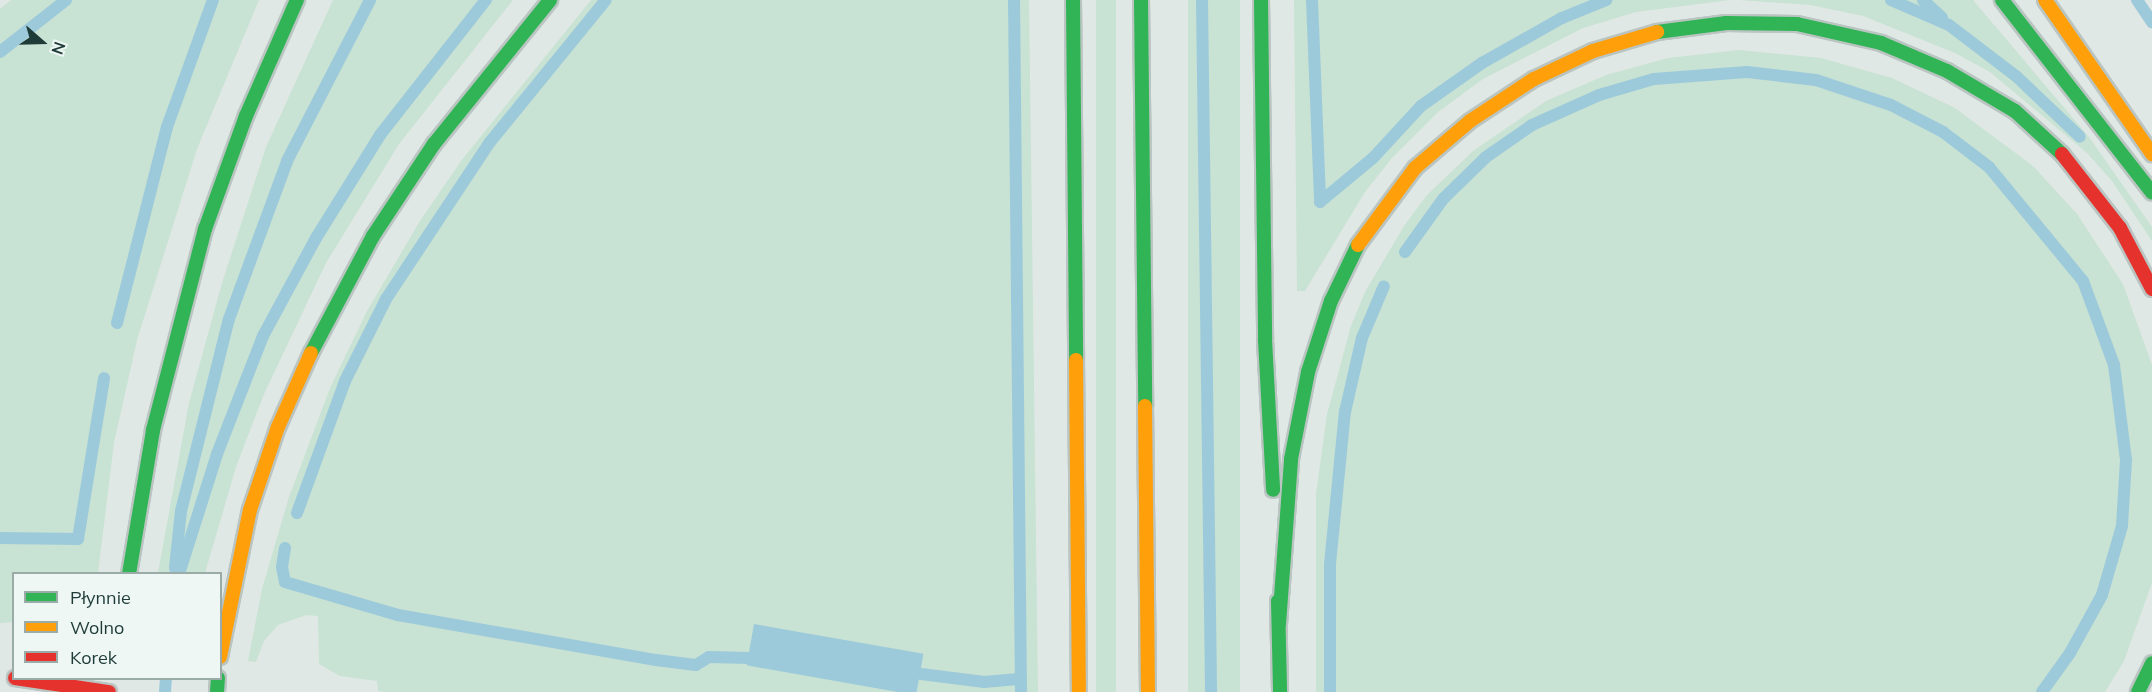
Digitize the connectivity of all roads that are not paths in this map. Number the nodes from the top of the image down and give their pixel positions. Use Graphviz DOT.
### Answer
graph roads {
  1 [pos="297,0"];
  2 [pos="550,0"];
  3 [pos="1073,0"];
  4 [pos="1141,0"];
  5 [pos="1262,0"];
  6 [pos="2002,0"];
  7 [pos="2045,0"];
  8 [pos="2152,154"];
  9 [pos="2152,193"];
  10 [pos="2152,289"];
  11 [pos="129,572"];
  12 [pos="1279,624"];
  13 [pos="222,647"];
  14 [pos="2152,663"];
  15 [pos="24,680"];
  16 [pos="109,692"];
  17 [pos="1079,692"];
  18 [pos="1148,692"];
  19 [pos="1280,692"];
  20 [pos="2138,692"];
  1 -- 11 [label="highway"];
  2 -- 13 [label="highway"];
  3 -- 17 [label="highway"];
  4 -- 18 [label="highway"];
  5 -- 12 [label="highway"];
  6 -- 9 [label="highway"];
  7 -- 8 [label="highway"];
  10 -- 12 [label="highway"];
  12 -- 19 [label="highway"];
  14 -- 20 [label="highway"];
  15 -- 16 [label="highway"];
}
